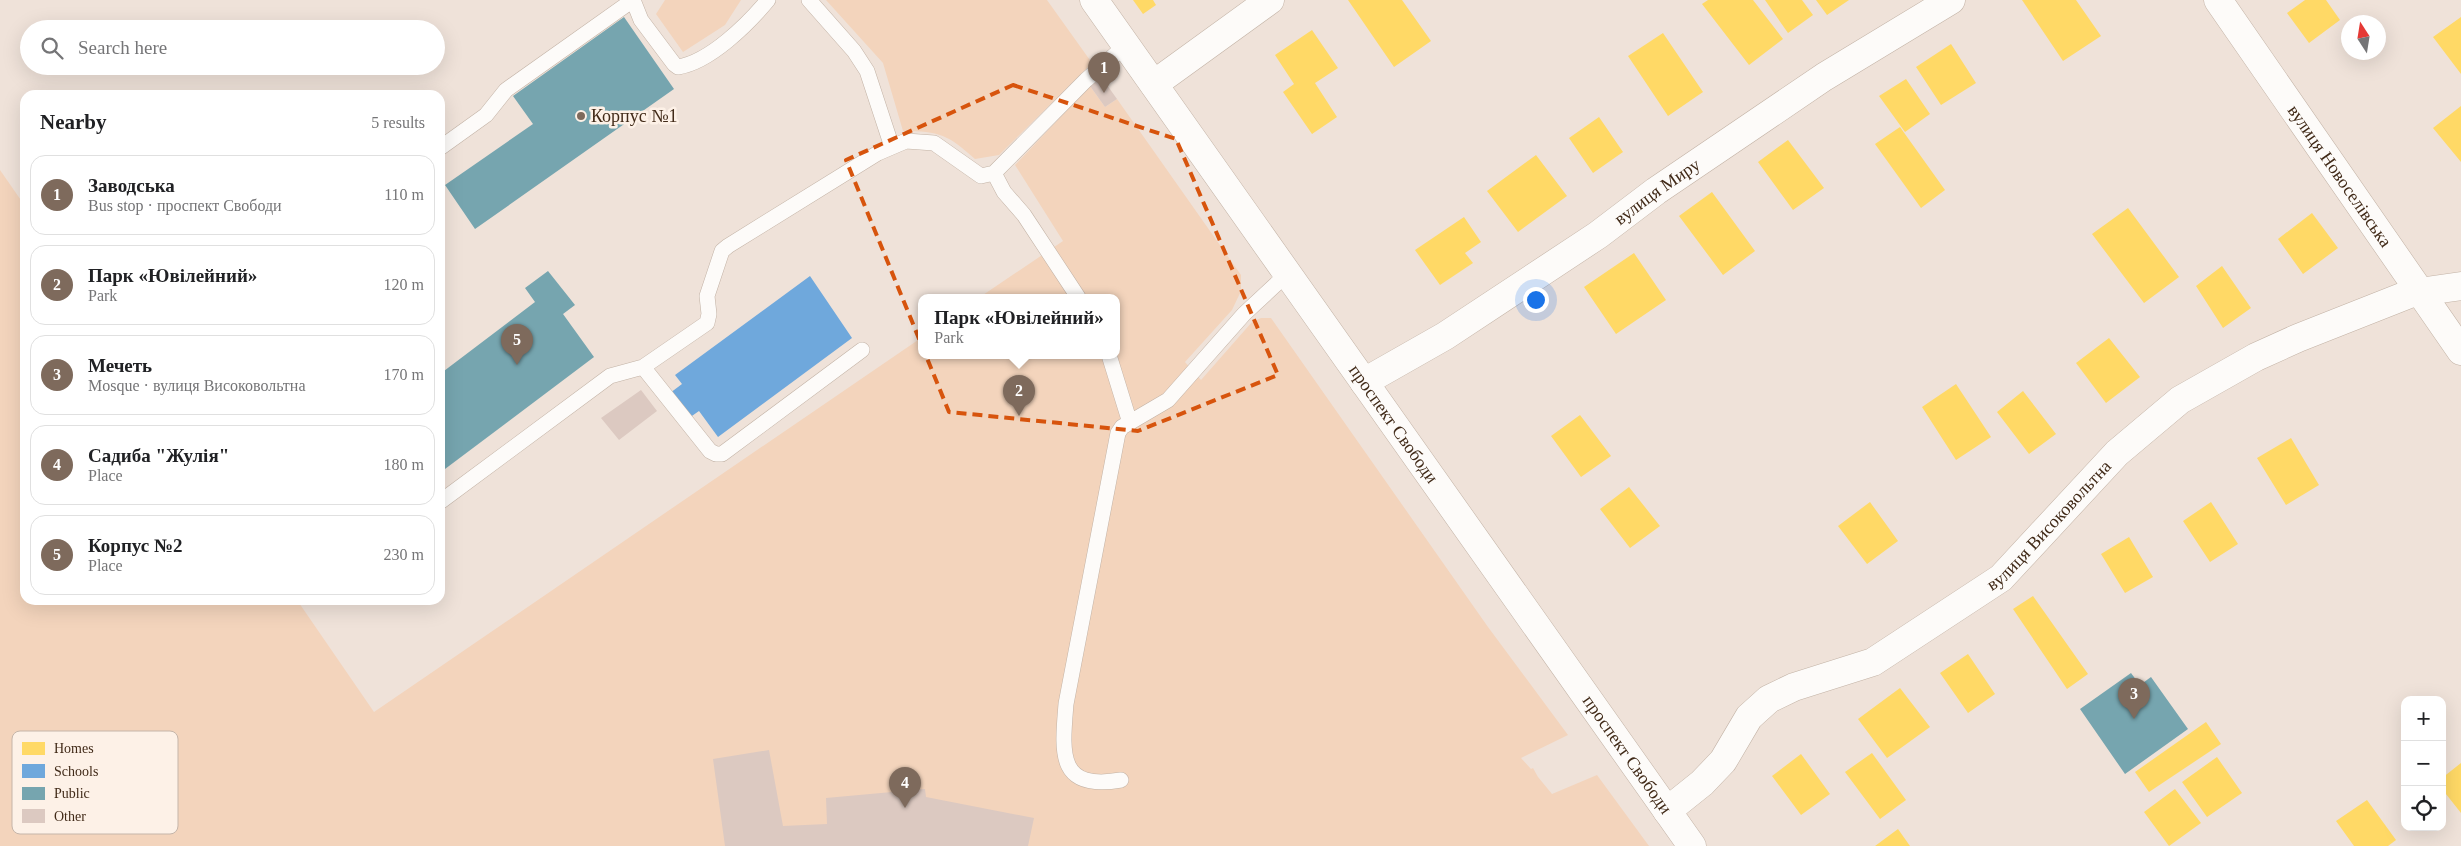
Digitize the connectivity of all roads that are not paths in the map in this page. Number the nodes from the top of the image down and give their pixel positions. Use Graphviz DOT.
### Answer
graph roads {
  1 [pos="633,0"];
  2 [pos="768,0"];
  3 [pos="809,0"];
  4 [pos="1094,0"];
  5 [pos="1270,0"];
  6 [pos="1951,0"];
  7 [pos="2218,0"];
  8 [pos="1126,45"];
  9 [pos="1154,84"];
  10 [pos="445,144"];
  11 [pos="892,147"];
  12 [pos="994,173"];
  13 [pos="1287,274"];
  14 [pos="2461,286"];
  15 [pos="2419,292"];
  16 [pos="1076,294"];
  17 [pos="862,350"];
  18 [pos="2461,351"];
  19 [pos="1110,359"];
  20 [pos="642,367"];
  21 [pos="1364,382"];
  22 [pos="1130,423"];
  23 [pos="445,498"];
  24 [pos="1121,780"];
  25 [pos="1667,811"];
  26 [pos="1692,846"];
  1 -- 2 [label="lane"];
  1 -- 10 [label="lane"];
  3 -- 11 [label="lane"];
  4 -- 8 [label="street, проспект Свободи"];
  5 -- 9 [label="street"];
  6 -- 21 [label="street, вулиця Миру"];
  7 -- 15 [label="street, вулиця Новоселівська"];
  8 -- 9 [label="street, проспект Свободи"];
  8 -- 12 [label="lane"];
  9 -- 13 [label="street, проспект Свободи"];
  11 -- 12 [label="lane"];
  11 -- 20 [label="lane"];
  12 -- 16 [label="lane"];
  13 -- 21 [label="street, проспект Свободи"];
  13 -- 22 [label="lane"];
  14 -- 15 [label="street, вулиця Високовольтна"];
  15 -- 18 [label="street, вулиця Новоселівська"];
  15 -- 25 [label="street, вулиця Високовольтна"];
  17 -- 20 [label="lane"];
  19 -- 22 [label="lane"];
  20 -- 23 [label="lane"];
  21 -- 25 [label="street, проспект Свободи"];
  22 -- 24 [label="lane"];
  25 -- 26 [label="street, проспект Свободи"];
}
